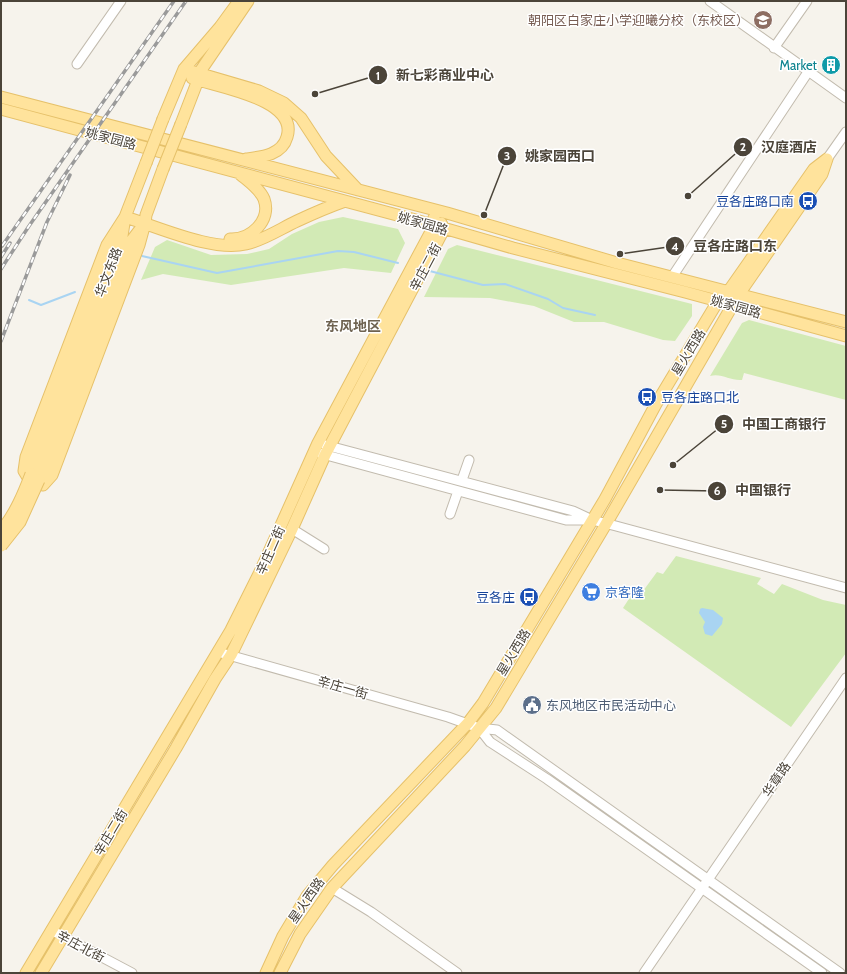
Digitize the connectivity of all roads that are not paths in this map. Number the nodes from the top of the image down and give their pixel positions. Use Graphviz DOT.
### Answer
graph roads {
  1 [pos="121,1"];
  2 [pos="239,1"];
  3 [pos="248,1"];
  4 [pos="710,1"];
  5 [pos="807,1"];
  6 [pos="774,48"];
  7 [pos="77,64"];
  8 [pos="183,72"];
  9 [pos="808,72"];
  10 [pos="198,76"];
  11 [pos="1,97"];
  12 [pos="846,98"];
  13 [pos="1,109"];
  14 [pos="846,132"];
  15 [pos="827,159"];
  16 [pos="242,160"];
  17 [pos="240,174"];
  18 [pos="359,190"];
  19 [pos="345,201"];
  20 [pos="434,210"];
  21 [pos="126,213"];
  22 [pos="146,219"];
  23 [pos="439,227"];
  24 [pos="672,277"];
  25 [pos="734,293"];
  26 [pos="718,301"];
  27 [pos="734,306"];
  28 [pos="846,322"];
  29 [pos="846,336"];
  30 [pos="316,447"];
  31 [pos="328,451"];
  32 [pos="469,460"];
  33 [pos="35,477"];
  34 [pos="462,480"];
  35 [pos="458,491"];
  36 [pos="450,514"];
  37 [pos="592,520"];
  38 [pos="606,524"];
  39 [pos="292,529"];
  40 [pos="1,531"];
  41 [pos="1,546"];
  42 [pos="324,549"];
  43 [pos="846,588"];
  44 [pos="218,652"];
  45 [pos="231,655"];
  46 [pos="846,678"];
  47 [pos="468,723"];
  48 [pos="479,728"];
  49 [pos="704,884"];
  50 [pos="332,888"];
  51 [pos="51,930"];
  52 [pos="63,937"];
  53 [pos="26,973"];
  54 [pos="41,973"];
  55 [pos="132,973"];
  56 [pos="266,973"];
  57 [pos="280,973"];
  58 [pos="457,973"];
  59 [pos="644,973"];
  60 [pos="822,973"];
  61 [pos="840,973"];
  1 -- 7 [label="street"];
  2 -- 8 [label="main road, 华文东路"];
  3 -- 10 [label="main road, 华文东路"];
  4 -- 6 [label="street"];
  5 -- 6 [label="street"];
  6 -- 9 [label="street"];
  8 -- 10 [label="main road"];
  8 -- 21 [label="main road, 华文东路, bridge"];
  9 -- 12 [label="street"];
  9 -- 24 [label="street"];
  10 -- 16 [label="main road"];
  10 -- 18 [label="main road"];
  10 -- 22 [label="main road, 华文东路, bridge"];
  11 -- 16 [label="main road, 姚家园路"];
  13 -- 17 [label="main road, 姚家园路"];
  14 -- 15 [label="street"];
  15 -- 25 [label="main road"];
  16 -- 18 [label="main road, 姚家园路"];
  17 -- 19 [label="main road, 姚家园路"];
  17 -- 22 [label="main road"];
  18 -- 20 [label="main road, 姚家园路"];
  19 -- 22 [label="main road"];
  19 -- 23 [label="main road, 姚家园路"];
  20 -- 23 [label="main road, 辛庄二街"];
  20 -- 24 [label="main road, 姚家园路"];
  21 -- 22 [label="main road"];
  21 -- 22 [label="main road"];
  21 -- 33 [label="main road, 华文东路"];
  22 -- 33 [label="main road, 华文东路"];
  23 -- 26 [label="main road, 姚家园路"];
  23 -- 30 [label="main road, 辛庄二街"];
  23 -- 31 [label="main road, 辛庄二街"];
  24 -- 25 [label="main road, 姚家园路"];
  25 -- 26 [label="main road, 星火西路"];
  25 -- 27 [label="main road, 星火西路"];
  25 -- 28 [label="main road, 姚家园路"];
  26 -- 27 [label="main road, 姚家园路"];
  26 -- 37 [label="main road, 星火西路"];
  27 -- 29 [label="main road, 姚家园路"];
  27 -- 38 [label="main road, 星火西路"];
  30 -- 31 [label="street"];
  30 -- 44 [label="main road, 辛庄二街"];
  31 -- 34 [label="street"];
  31 -- 35 [label="street"];
  31 -- 39 [label="main road, 辛庄二街"];
  32 -- 34 [label="street"];
  33 -- 40 [label="main road, bridge"];
  33 -- 41 [label="main road, bridge"];
  34 -- 37 [label="street"];
  35 -- 36 [label="street"];
  35 -- 37 [label="street"];
  37 -- 38 [label="street"];
  37 -- 47 [label="main road, 星火西路"];
  38 -- 43 [label="street"];
  38 -- 48 [label="main road, 星火西路"];
  39 -- 42 [label="street"];
  39 -- 45 [label="main road, 辛庄二街"];
  44 -- 45 [label="street, 辛庄一街"];
  44 -- 51 [label="main road, 辛庄二街"];
  45 -- 47 [label="street, 辛庄一街"];
  45 -- 52 [label="main road, 辛庄二街"];
  46 -- 49 [label="street, 华章路"];
  47 -- 48 [label="street, 辛庄一街"];
  47 -- 56 [label="main road, 星火西路"];
  48 -- 49 [label="street"];
  48 -- 49 [label="street"];
  48 -- 50 [label="main road, 星火西路"];
  49 -- 59 [label="street, 华章路"];
  49 -- 60 [label="street"];
  49 -- 61 [label="street"];
  50 -- 57 [label="main road, 星火西路"];
  50 -- 58 [label="street"];
  51 -- 52 [label="street, 辛庄北街"];
  51 -- 53 [label="main road, 辛庄二街"];
  52 -- 54 [label="main road, 辛庄二街"];
  52 -- 55 [label="street, 辛庄北街"];
}
